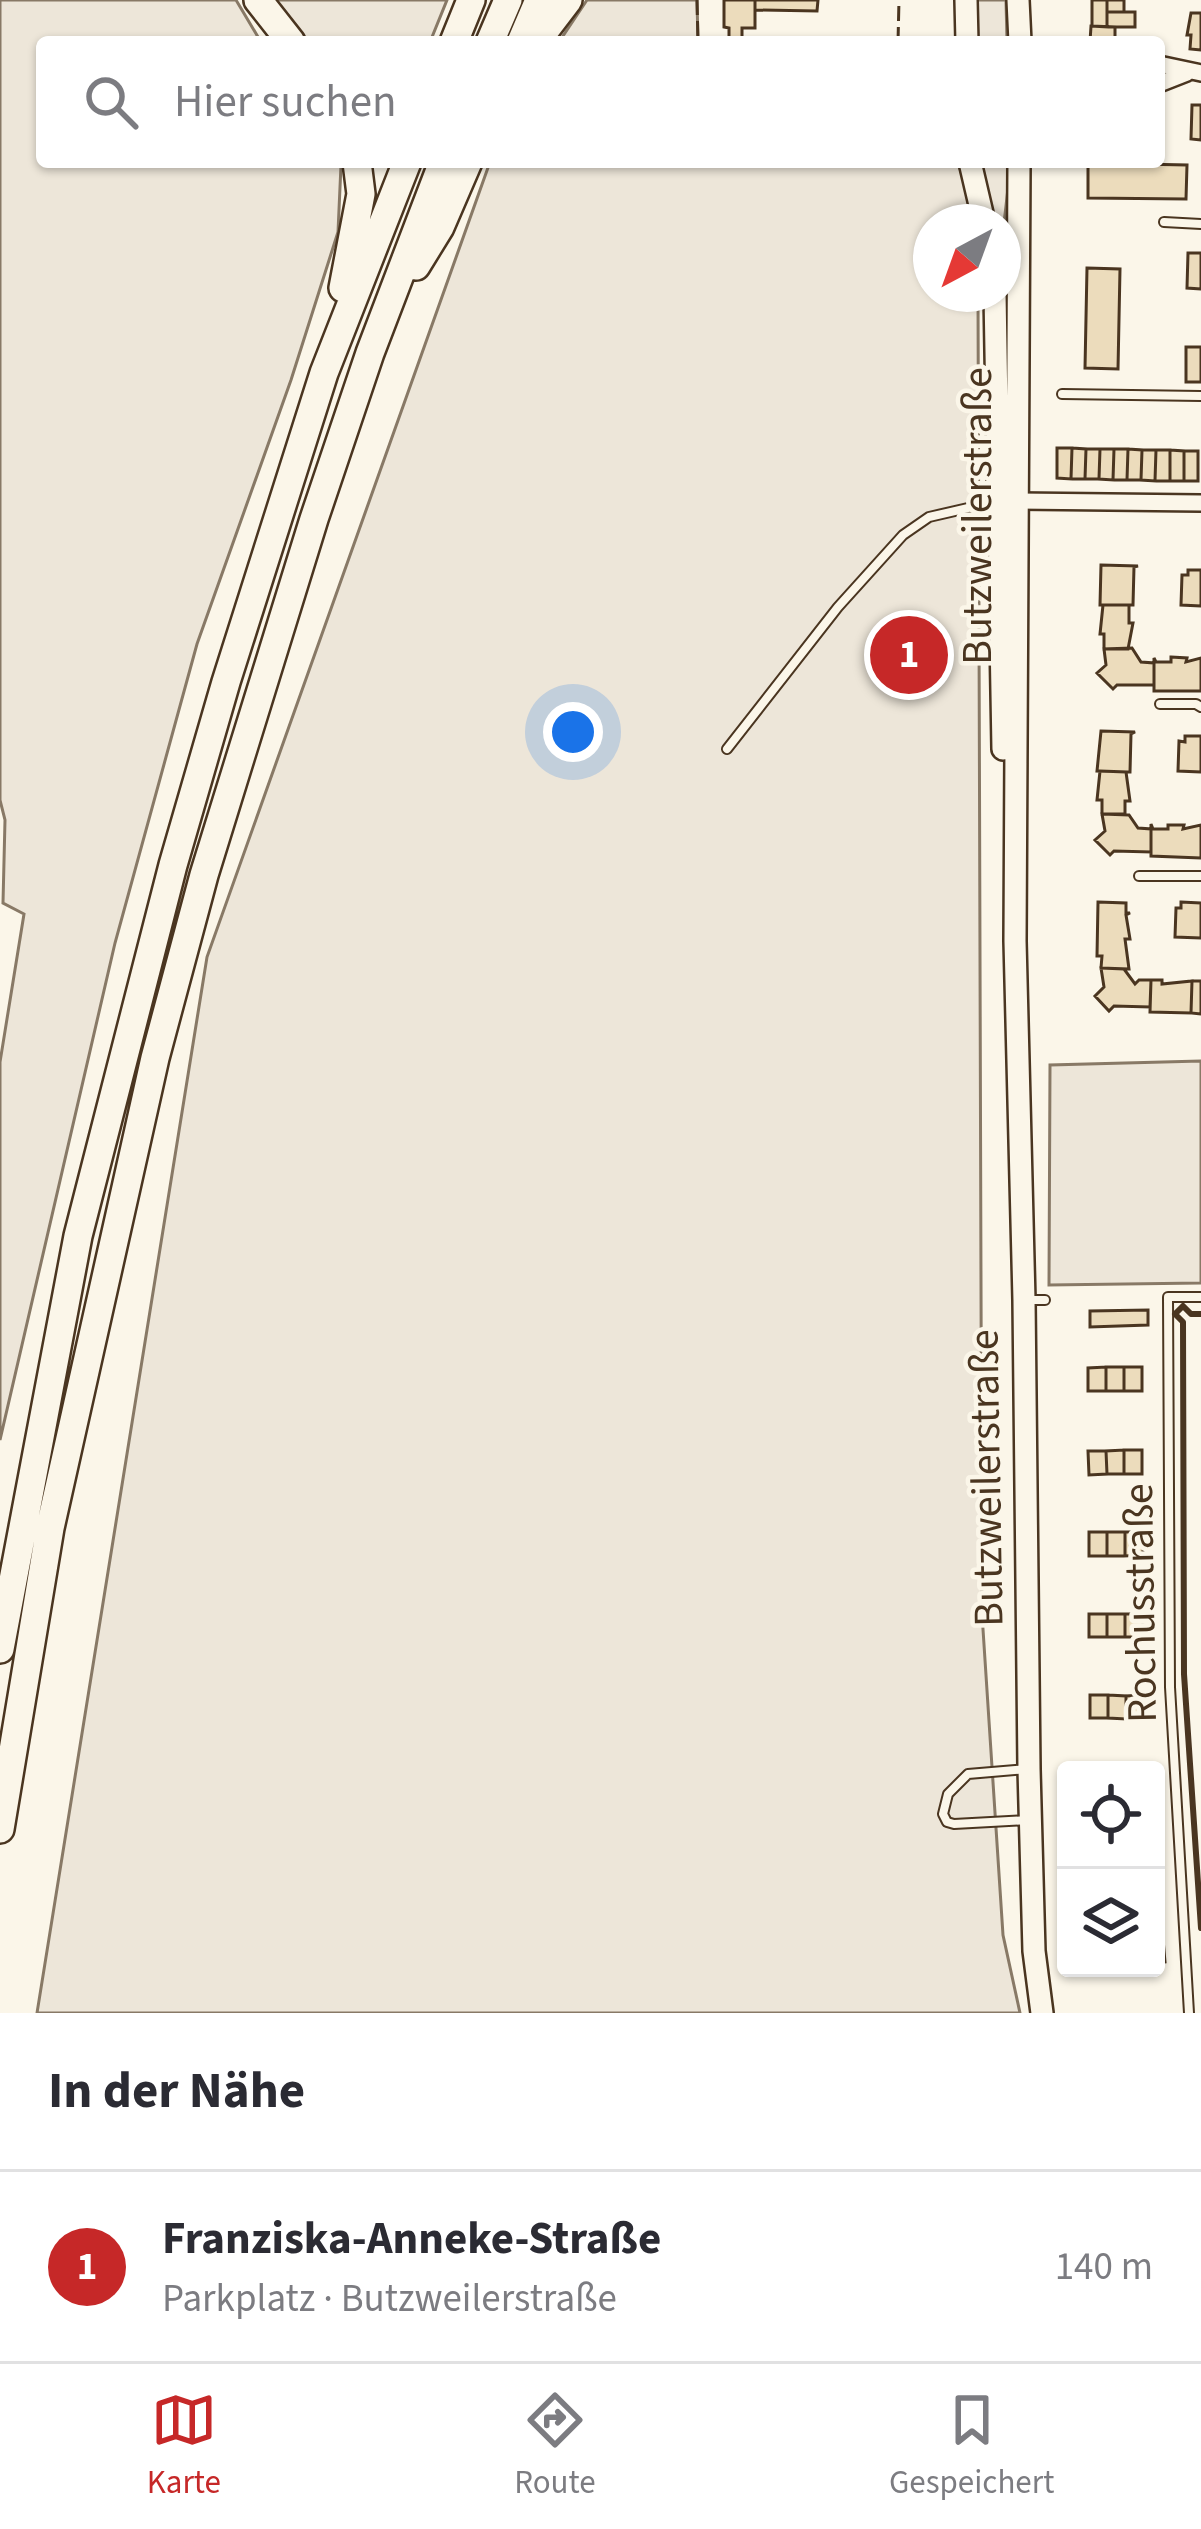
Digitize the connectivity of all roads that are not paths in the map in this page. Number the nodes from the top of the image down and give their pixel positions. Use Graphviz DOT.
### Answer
graph roads {
  1 [pos="258,0"];
  2 [pos="471,0"];
  3 [pos="508,0"];
  4 [pos="539,0"];
  5 [pos="568,0"];
  6 [pos="966,0"];
  7 [pos="1018,0"];
  8 [pos="285,36"];
  9 [pos="456,36"];
  10 [pos="493,36"];
  11 [pos="524,36"];
  12 [pos="541,36"];
  13 [pos="967,36"];
  14 [pos="1020,36"];
  15 [pos="1194,73"];
  16 [pos="1165,82"];
  17 [pos="359,168"];
  18 [pos="404,168"];
  19 [pos="441,168"];
  20 [pos="465,168"];
  21 [pos="971,168"];
  22 [pos="1019,168"];
  23 [pos="980,204"];
  24 [pos="1164,223"];
  25 [pos="1201,224"];
  26 [pos="393,292"];
  27 [pos="996,312"];
  28 [pos="324,373"];
  29 [pos="1062,394"];
  30 [pos="1201,396"];
  31 [pos="1008,501"];
  32 [pos="1201,503"];
  33 [pos="1160,704"];
  34 [pos="1201,707"];
  35 [pos="727,748"];
  36 [pos="1139,876"];
  37 [pos="1201,876"];
  38 [pos="1201,1297"];
  39 [pos="0,1649"];
  40 [pos="1029,1769"];
  41 [pos="1030,1820"];
  42 [pos="0,1829"];
  43 [pos="1042,2013"];
  44 [pos="1189,2013"];
  1 -- 8 [label="highway"];
  2 -- 9 [label="highway"];
  3 -- 10 [label="highway"];
  4 -- 11 [label="highway"];
  5 -- 12 [label="highway"];
  6 -- 13 [label="main road"];
  7 -- 14 [label="main road"];
  15 -- 16 [label="street"];
  17 -- 28 [label="highway"];
  18 -- 28 [label="highway"];
  19 -- 26 [label="highway"];
  20 -- 26 [label="highway"];
  21 -- 23 [label="main road"];
  22 -- 31 [label="main road, Butzweilerstraße"];
  24 -- 25 [label="lane"];
  26 -- 42 [label="highway"];
  27 -- 31 [label="main road, Butzweilerstraße"];
  28 -- 39 [label="highway"];
  29 -- 30 [label="lane"];
  31 -- 32 [label="street"];
  31 -- 35 [label="lane"];
  31 -- 40 [label="main road, Butzweilerstraße"];
  33 -- 34 [label="lane"];
  36 -- 37 [label="lane"];
  38 -- 44 [label="lane, Rochusstraße"];
  40 -- 41 [label="main road, Butzweilerstraße"];
  40 -- 41 [label="lane"];
  41 -- 43 [label="main road, Butzweilerstraße"];
}
